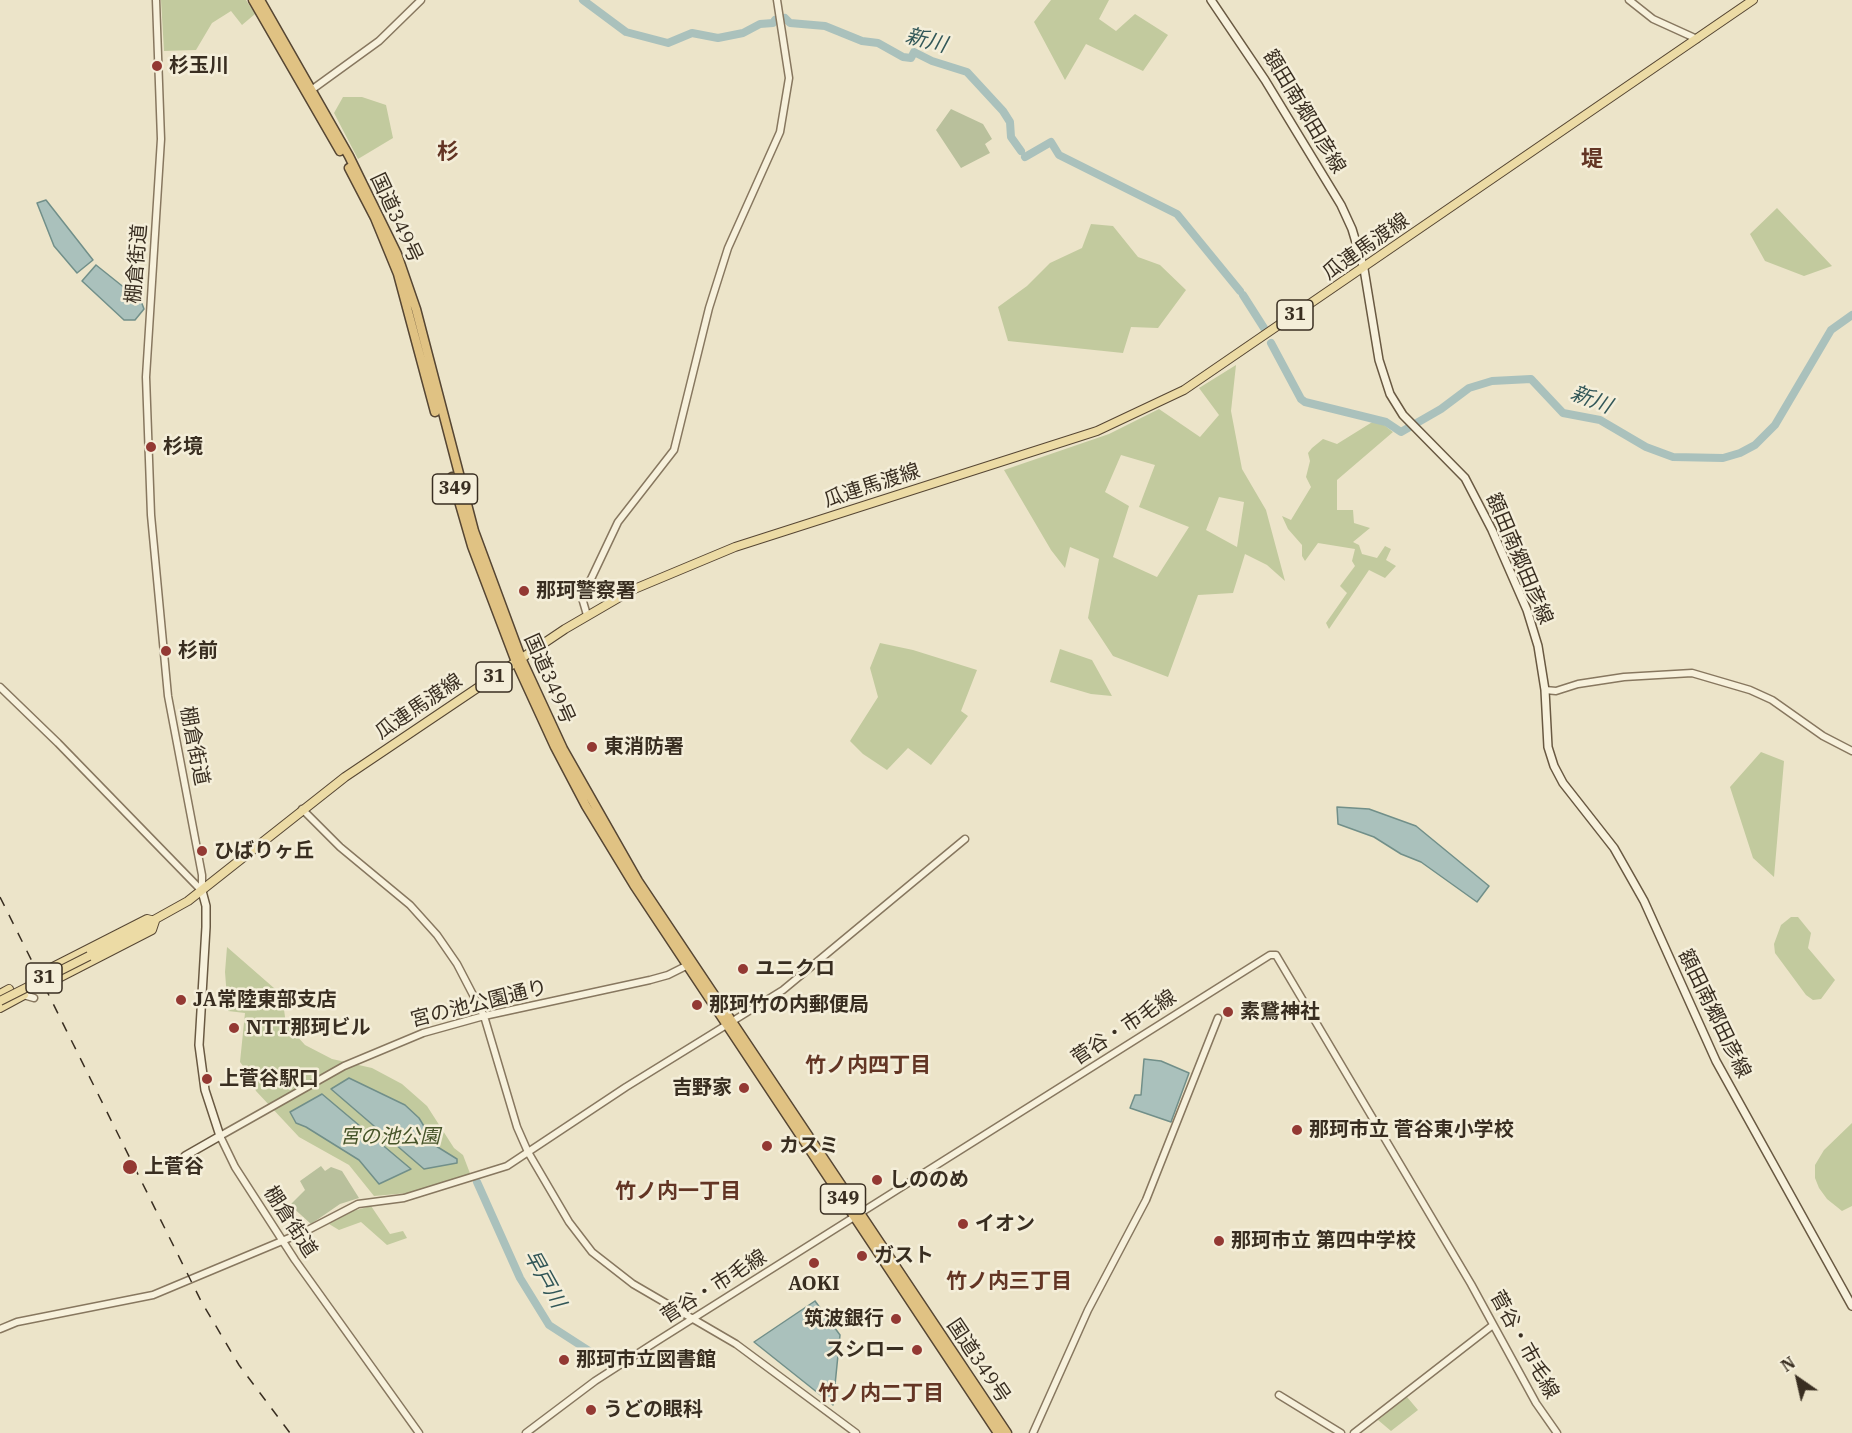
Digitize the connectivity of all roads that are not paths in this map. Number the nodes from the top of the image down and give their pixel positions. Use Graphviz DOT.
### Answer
graph roads {
  1 [pos="156,0"];
  2 [pos="253,0"];
  3 [pos="260,0"];
  4 [pos="421,0"];
  5 [pos="777,0"];
  6 [pos="1211,0"];
  7 [pos="1629,0"];
  8 [pos="1754,0"];
  9 [pos="1697,39"];
  10 [pos="309,91"];
  11 [pos="1364,269"];
  12 [pos="587,615"];
  13 [pos="518,660"];
  14 [pos="0,687"];
  15 [pos="1545,690"];
  16 [pos="1852,751"];
  17 [pos="302,809"];
  18 [pos="965,840"];
  19 [pos="202,891"];
  20 [pos="155,921"];
  21 [pos="690,964"];
  22 [pos="43,972"];
  23 [pos="49,983"];
  24 [pos="0,985"];
  25 [pos="9,989"];
  26 [pos="0,994"];
  27 [pos="24,995"];
  28 [pos="34,999"];
  29 [pos="0,1001"];
  30 [pos="0,1008"];
  31 [pos="484,1016"];
  32 [pos="1218,1018"];
  33 [pos="730,1025"];
  34 [pos="220,1136"];
  35 [pos="528,1152"];
  36 [pos="185,1156"];
  37 [pos="858,1215"];
  38 [pos="282,1240"];
  39 [pos="1852,1306"];
  40 [pos="693,1320"];
  41 [pos="1493,1325"];
  42 [pos="0,1329"];
  43 [pos="1279,1395"];
  44 [pos="419,1433"];
  45 [pos="526,1433"];
  46 [pos="856,1433"];
  47 [pos="998,1433"];
  48 [pos="1007,1433"];
  49 [pos="1033,1433"];
  50 [pos="1341,1433"];
  51 [pos="1354,1433"];
  52 [pos="1557,1433"];
  1 -- 19 [label="street, 棚倉街道"];
  2 -- 10 [label="highway, 国道349号 / 349"];
  3 -- 10 [label="highway, 国道349号 / 349"];
  4 -- 10 [label="street"];
  5 -- 12 [label="street"];
  6 -- 11 [label="main road, 額田南郷田彦線"];
  7 -- 9 [label="street"];
  8 -- 9 [label="main road, 瓜連馬渡線 / 31"];
  9 -- 11 [label="main road, 瓜連馬渡線 / 31"];
  10 -- 13 [label="highway, 国道349号 / 349"];
  11 -- 12 [label="main road, 瓜連馬渡線 / 31"];
  11 -- 15 [label="main road, 額田南郷田彦線"];
  12 -- 13 [label="main road, 瓜連馬渡線 / 31"];
  13 -- 17 [label="main road, 瓜連馬渡線 / 31"];
  13 -- 21 [label="highway, 国道349号 / 349"];
  14 -- 19 [label="street"];
  15 -- 16 [label="street"];
  15 -- 39 [label="main road, 額田南郷田彦線"];
  17 -- 19 [label="main road, 瓜連馬渡線 / 31"];
  17 -- 31 [label="street"];
  18 -- 33 [label="street"];
  19 -- 20 [label="main road, 瓜連馬渡線 / 31"];
  19 -- 34 [label="main road, 棚倉街道"];
  20 -- 22 [label="main road"];
  20 -- 23 [label="main road"];
  20 -- 29 [label="main road, 瓜連馬渡線 / 31, bridge"];
  21 -- 31 [label="street, 宮の池公園通り"];
  21 -- 33 [label="highway, 国道349号 / 349"];
  24 -- 25 [label="street"];
  25 -- 26 [label="main road"];
  25 -- 27 [label="street"];
  27 -- 28 [label="street"];
  27 -- 30 [label="main road"];
  31 -- 34 [label="street, 宮の池公園通り"];
  31 -- 35 [label="street"];
  32 -- 49 [label="street"];
  33 -- 35 [label="street"];
  33 -- 37 [label="highway, 国道349号 / 349"];
  34 -- 36 [label="main road"];
  34 -- 38 [label="street, 棚倉街道"];
  35 -- 38 [label="street"];
  35 -- 40 [label="street"];
  37 -- 40 [label="street, 菅谷・市毛線"];
  37 -- 41 [label="street, 菅谷・市毛線"];
  37 -- 47 [label="highway, 国道349号 / 349"];
  37 -- 48 [label="highway, 国道349号 / 349"];
  38 -- 42 [label="street"];
  38 -- 44 [label="street, 棚倉街道"];
  40 -- 45 [label="street, 菅谷・市毛線"];
  40 -- 46 [label="street"];
  41 -- 51 [label="street"];
  41 -- 52 [label="street, 菅谷・市毛線"];
  43 -- 50 [label="street"];
}
